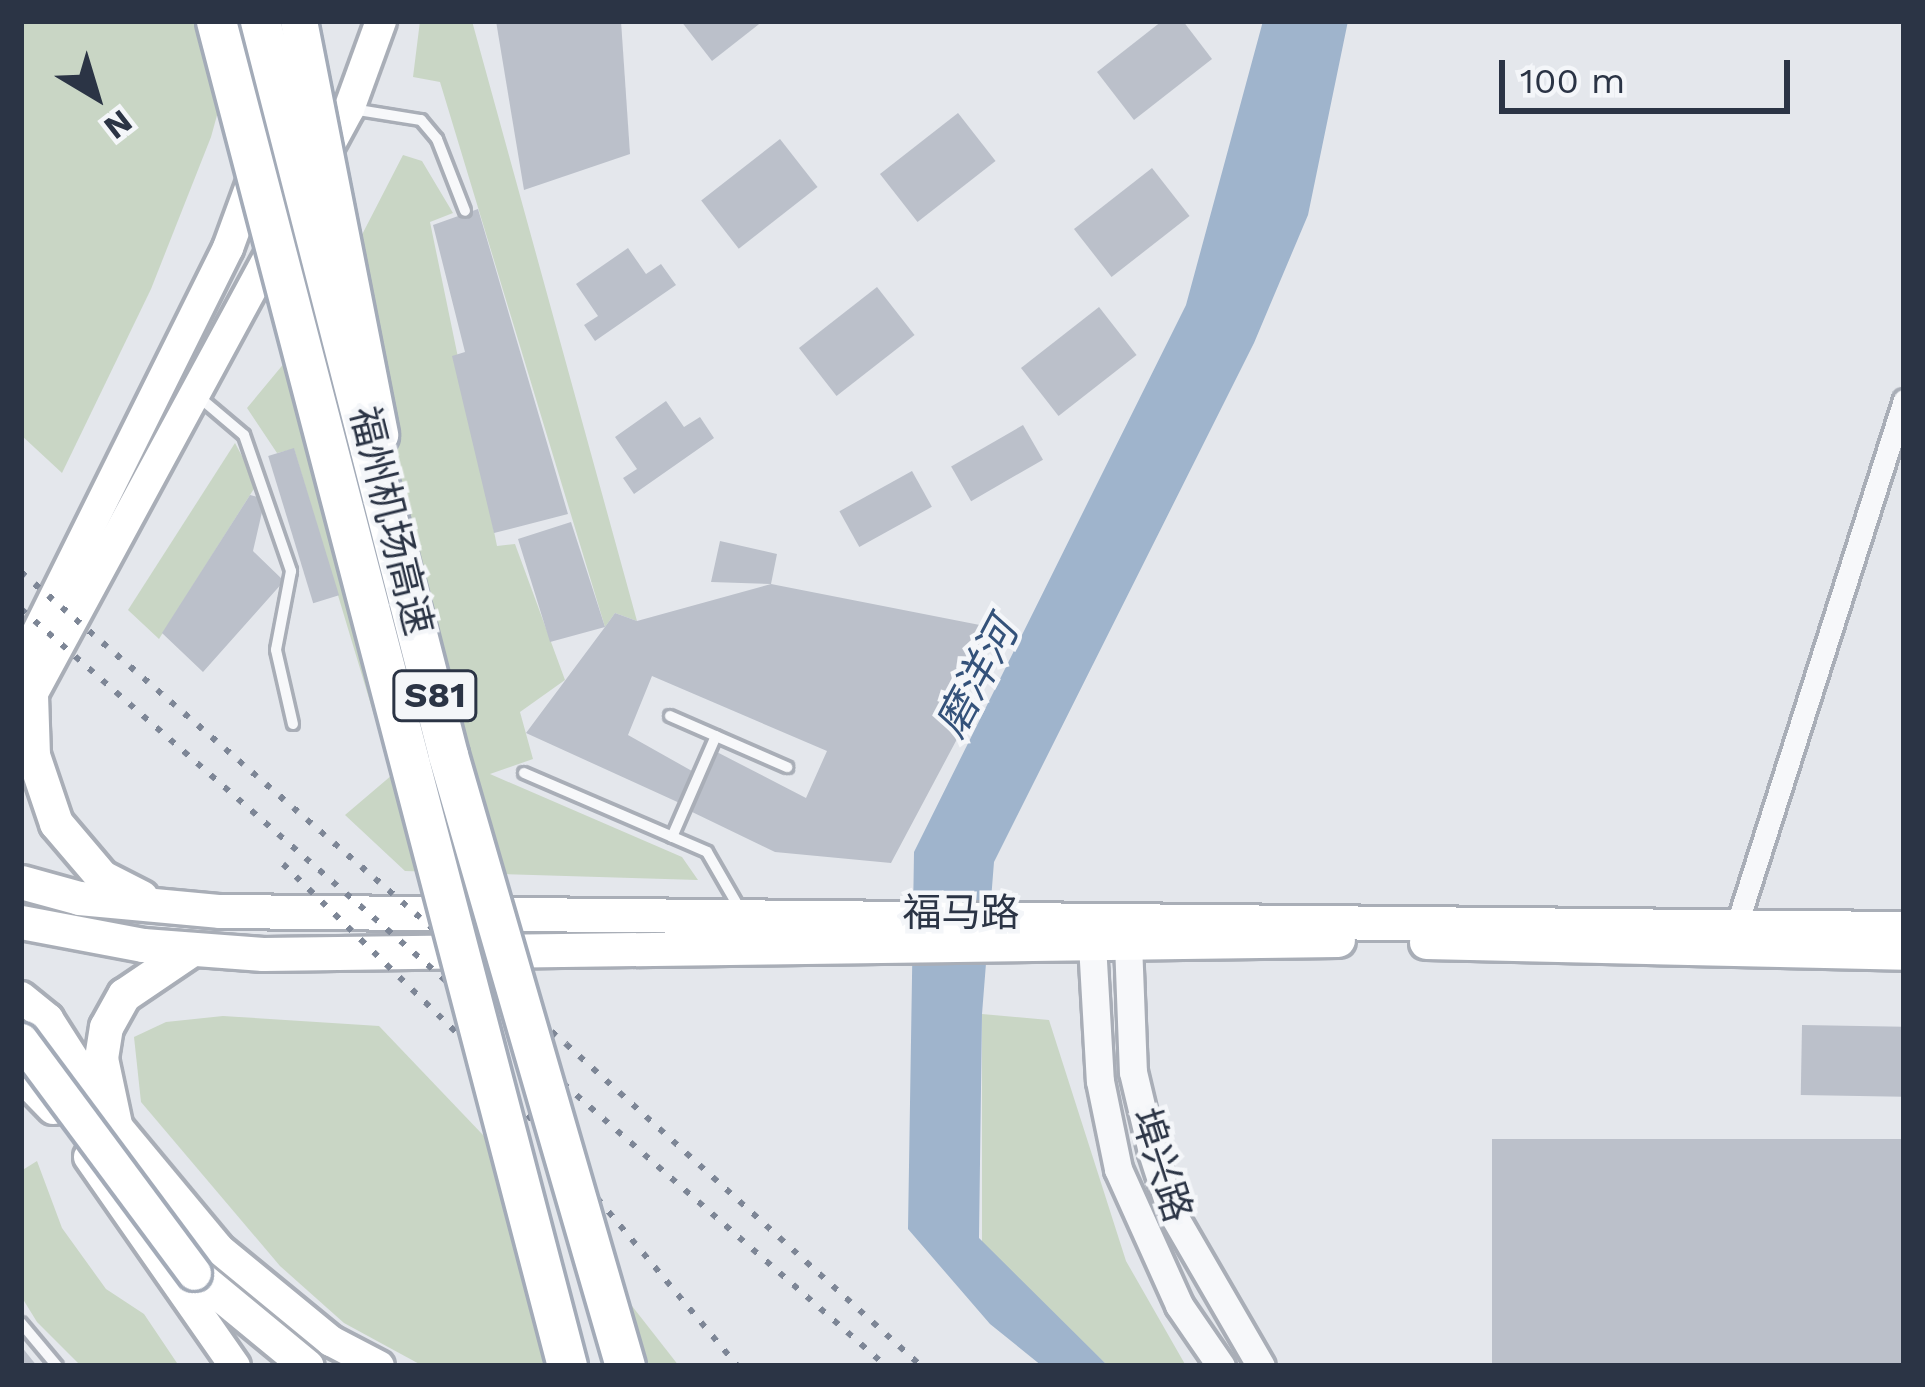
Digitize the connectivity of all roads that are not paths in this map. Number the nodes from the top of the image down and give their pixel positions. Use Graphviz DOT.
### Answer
graph roads {
  1 [pos="216,21"];
  2 [pos="260,21"];
  3 [pos="299,21"];
  4 [pos="381,21"];
  5 [pos="349,109"];
  6 [pos="465,211"];
  7 [pos="192,391"];
  8 [pos="1904,400"];
  9 [pos="391,510"];
  10 [pos="24,692"];
  11 [pos="670,716"];
  12 [pos="292,724"];
  13 [pos="716,736"];
  14 [pos="787,767"];
  15 [pos="524,772"];
  16 [pos="672,837"];
  17 [pos="21,882"];
  18 [pos="158,906"];
  19 [pos="742,914"];
  20 [pos="21,922"];
  21 [pos="1737,925"];
  22 [pos="1904,928"];
  23 [pos="906,929"];
  24 [pos="1009,929"];
  25 [pos="1128,943"];
  26 [pos="1092,944"];
  27 [pos="192,949"];
  28 [pos="1904,953"];
  29 [pos="21,997"];
  30 [pos="21,1040"];
  31 [pos="23,1074"];
  32 [pos="52,1107"];
  33 [pos="115,1124"];
  34 [pos="21,1323"];
  35 [pos="225,1359"];
  36 [pos="57,1366"];
  37 [pos="307,1366"];
  38 [pos="379,1366"];
  39 [pos="567,1366"];
  40 [pos="626,1366"];
  41 [pos="1221,1366"];
  42 [pos="1261,1366"];
  1 -- 39 [label="highway, 福州机场高速 / S81, bridge"];
  2 -- 9 [label="highway, 福州机场高速 / S81, bridge"];
  3 -- 9 [label="highway, bridge"];
  3 -- 10 [label="main road"];
  4 -- 5 [label="main road"];
  5 -- 6 [label="lane"];
  5 -- 7 [label="main road"];
  7 -- 10 [label="main road"];
  7 -- 12 [label="lane"];
  8 -- 21 [label="street"];
  9 -- 40 [label="highway, 福州机场高速 / S81, bridge"];
  10 -- 18 [label="main road"];
  11 -- 13 [label="lane"];
  13 -- 14 [label="lane"];
  13 -- 16 [label="lane"];
  15 -- 16 [label="lane"];
  16 -- 19 [label="lane"];
  17 -- 18 [label="main road, 福马路"];
  18 -- 19 [label="main road, 福马路"];
  19 -- 23 [label="main road, 福马路"];
  20 -- 27 [label="main road, 福马路"];
  21 -- 22 [label="main road, 福马路"];
  21 -- 24 [label="main road, 福马路"];
  23 -- 24 [label="main road, 福马路"];
  23 -- 27 [label="main road, 福马路"];
  24 -- 26 [label="main road, 福马路"];
  25 -- 26 [label="main road, 福马路"];
  25 -- 28 [label="main road, 福马路"];
  25 -- 42 [label="street, 埠兴路"];
  26 -- 41 [label="street, 埠兴路"];
  27 -- 33 [label="main road"];
  29 -- 33 [label="main road"];
  30 -- 37 [label="main road, bridge"];
  31 -- 32 [label="main road"];
  32 -- 35 [label="main road"];
  33 -- 38 [label="main road"];
  34 -- 36 [label="lane"];
}
